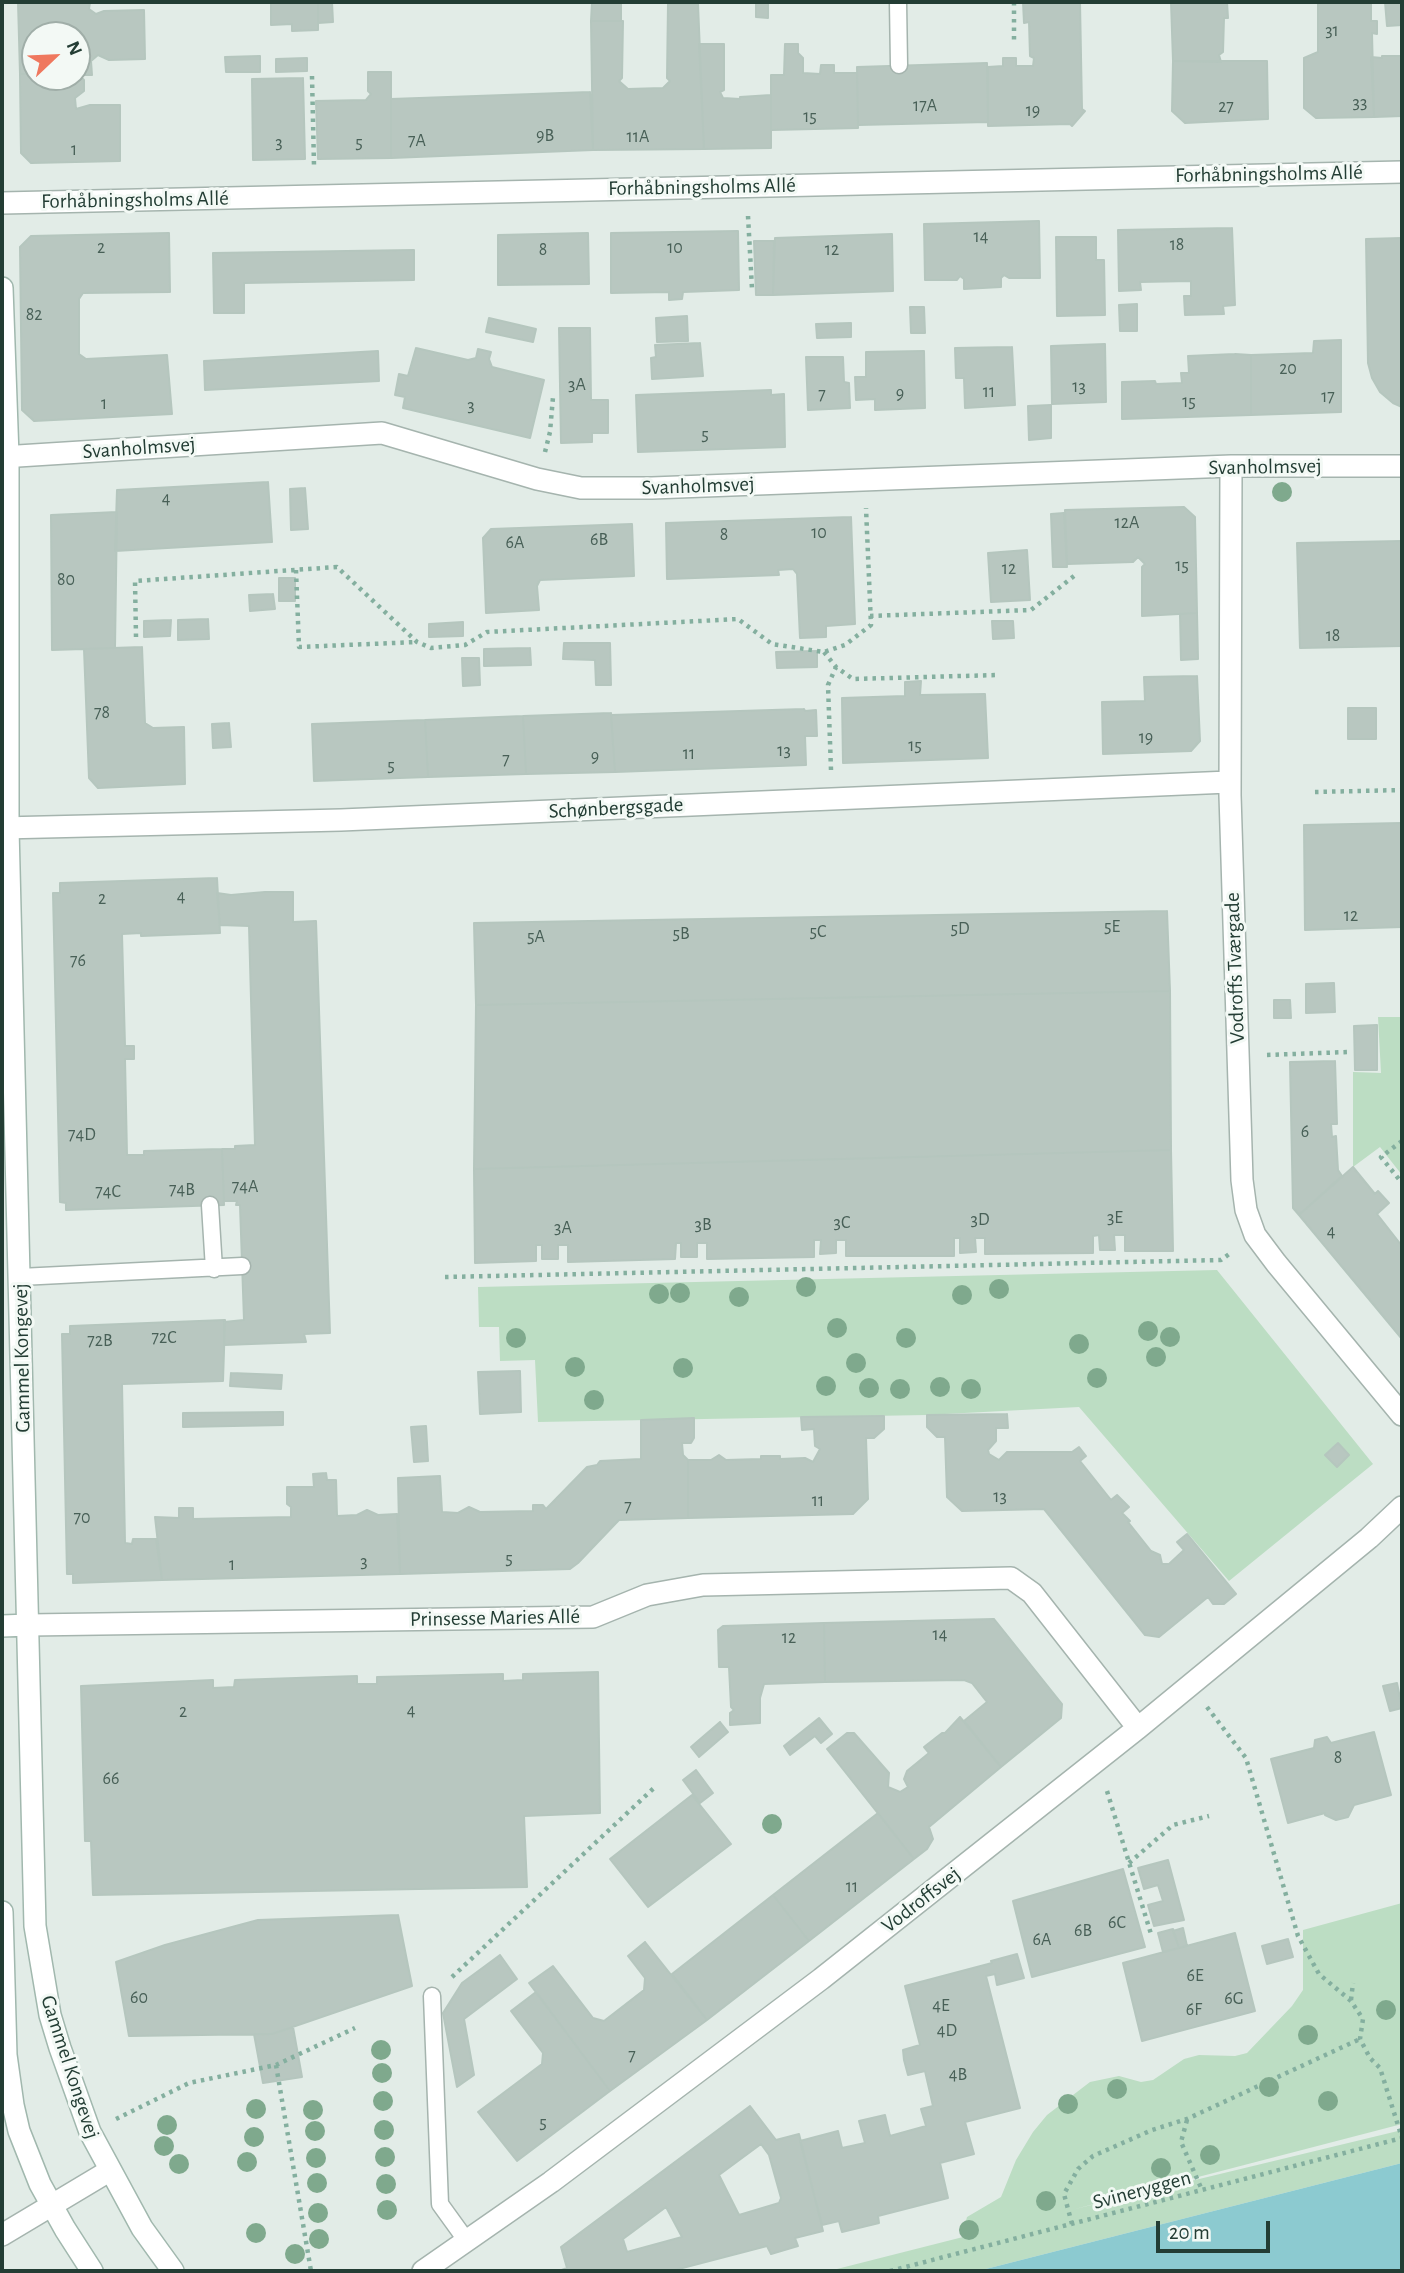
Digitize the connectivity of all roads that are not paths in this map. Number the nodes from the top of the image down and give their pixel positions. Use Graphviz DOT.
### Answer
graph roads {
  1 [pos="898,2"];
  2 [pos="899,65"];
  3 [pos="1402,172"];
  4 [pos="2,203"];
  5 [pos="2,288"];
  6 [pos="3,376"];
  7 [pos="5,457"];
  8 [pos="1231,466"];
  9 [pos="1402,466"];
  10 [pos="1230,782"];
  11 [pos="5,828"];
  12 [pos="209,1205"];
  13 [pos="242,1266"];
  14 [pos="214,1269"];
  15 [pos="20,1278"];
  16 [pos="1402,1415"];
  17 [pos="1402,1507"];
  18 [pos="29,1625"];
  19 [pos="2,1626"];
  20 [pos="1138,1728"];
  21 [pos="2,1912"];
  22 [pos="432,1996"];
  23 [pos="109,2171"];
  24 [pos="51,2205"];
  25 [pos="2,2235"];
  26 [pos="466,2240"];
  27 [pos="92,2271"];
  28 [pos="173,2271"];
  29 [pos="423,2271"];
  1 -- 2 [label="lane"];
  3 -- 4 [label="street, Forhåbningsholms Allé"];
  5 -- 6 [label="street, Gammel Kongevej"];
  6 -- 7 [label="street, Gammel Kongevej"];
  7 -- 8 [label="street, Svanholmsvej"];
  7 -- 11 [label="street, Gammel Kongevej"];
  8 -- 9 [label="street, Svanholmsvej"];
  8 -- 10 [label="street, Vodroffs Tværgade"];
  10 -- 11 [label="street, Schønbergsgade"];
  10 -- 16 [label="street, Vodroffs Tværgade"];
  11 -- 15 [label="street, Gammel Kongevej"];
  12 -- 14 [label="lane"];
  13 -- 14 [label="lane"];
  14 -- 15 [label="lane"];
  15 -- 18 [label="street, Gammel Kongevej"];
  17 -- 20 [label="street, Vodroffsvej"];
  18 -- 19 [label="street, Prinsesse Maries Allé"];
  18 -- 20 [label="street, Prinsesse Maries Allé"];
  18 -- 23 [label="street, Gammel Kongevej"];
  20 -- 26 [label="street, Vodroffsvej"];
  21 -- 24 [label="street, Gammel Kongevej"];
  22 -- 26 [label="lane"];
  23 -- 24 [label="street"];
  23 -- 28 [label="street, Gammel Kongevej"];
  24 -- 25 [label="street"];
  24 -- 27 [label="street, Gammel Kongevej"];
  26 -- 29 [label="street, Vodroffsvej"];
}
